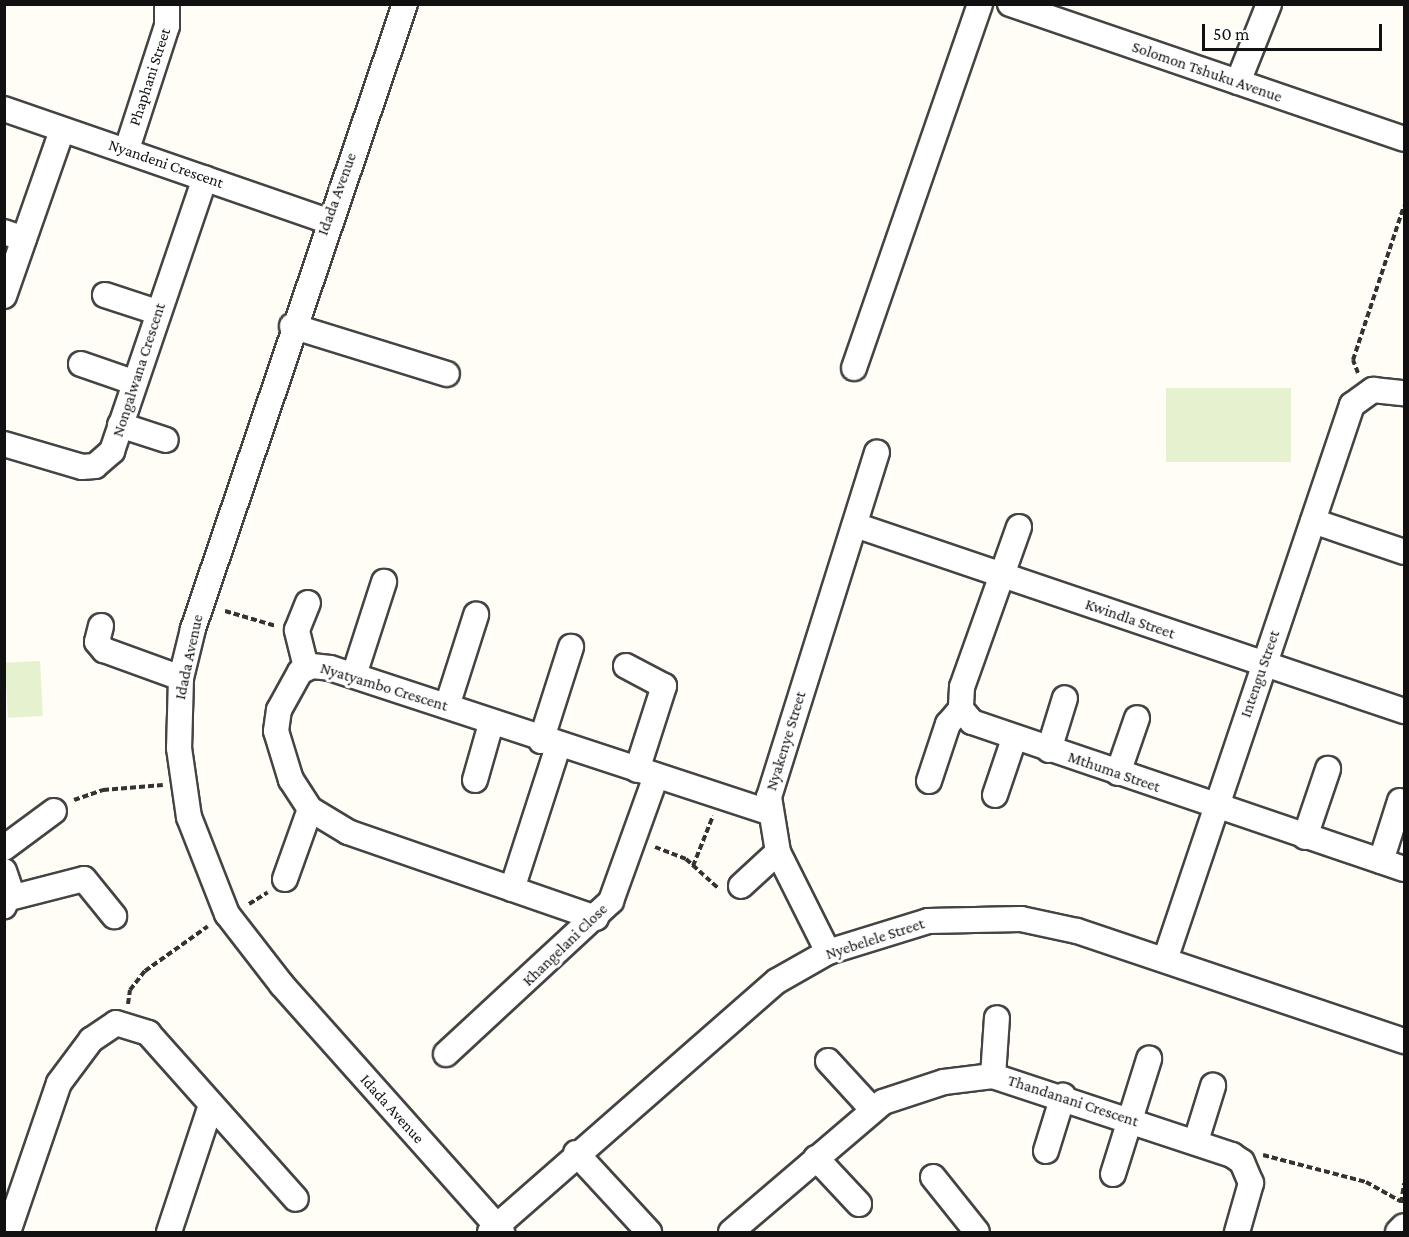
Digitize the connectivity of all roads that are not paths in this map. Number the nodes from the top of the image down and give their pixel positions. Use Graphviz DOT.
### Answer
graph roads {
  1 [pos="167,4"];
  2 [pos="405,4"];
  3 [pos="980,4"];
  4 [pos="1010,4"];
  5 [pos="1269,4"];
  6 [pos="1238,82"];
  7 [pos="4,109"];
  8 [pos="62,130"];
  9 [pos="1404,139"];
  10 [pos="127,149"];
  11 [pos="205,178"];
  12 [pos="327,221"];
  13 [pos="14,235"];
  14 [pos="105,295"];
  15 [pos="4,296"];
  16 [pos="157,312"];
  17 [pos="292,326"];
  18 [pos="81,364"];
  19 [pos="854,368"];
  20 [pos="447,374"];
  21 [pos="133,382"];
  22 [pos="1403,389"];
  23 [pos="120,425"];
  24 [pos="166,440"];
  25 [pos="4,444"];
  26 [pos="877,453"];
  27 [pos="1313,522"];
  28 [pos="855,525"];
  29 [pos="1019,527"];
  30 [pos="1404,552"];
  31 [pos="1000,576"];
  32 [pos="384,582"];
  33 [pos="308,603"];
  34 [pos="476,615"];
  35 [pos="101,626"];
  36 [pos="572,647"];
  37 [pos="1264,664"];
  38 [pos="626,666"];
  39 [pos="306,667"];
  40 [pos="354,675"];
  41 [pos="182,678"];
  42 [pos="1065,698"];
  43 [pos="447,705"];
  44 [pos="961,709"];
  45 [pos="1404,711"];
  46 [pos="1137,718"];
  47 [pos="491,724"];
  48 [pos="1014,739"];
  49 [pos="550,744"];
  50 [pos="1049,750"];
  51 [pos="1328,769"];
  52 [pos="646,773"];
  53 [pos="1118,773"];
  54 [pos="475,780"];
  55 [pos="929,781"];
  56 [pos="995,795"];
  57 [pos="1400,801"];
  58 [pos="1215,807"];
  59 [pos="310,809"];
  60 [pos="54,811"];
  61 [pos="767,812"];
  62 [pos="1305,837"];
  63 [pos="4,848"];
  64 [pos="778,852"];
  65 [pos="1381,861"];
  66 [pos="1404,869"];
  67 [pos="4,871"];
  68 [pos="285,879"];
  69 [pos="741,886"];
  70 [pos="512,889"];
  71 [pos="7,902"];
  72 [pos="114,916"];
  73 [pos="596,918"];
  74 [pos="828,952"];
  75 [pos="1165,960"];
  76 [pos="997,1018"];
  77 [pos="1404,1041"];
  78 [pos="446,1054"];
  79 [pos="1149,1059"];
  80 [pos="828,1061"];
  81 [pos="993,1076"];
  82 [pos="1213,1086"];
  83 [pos="1063,1096"];
  84 [pos="211,1105"];
  85 [pos="872,1109"];
  86 [pos="1130,1118"];
  87 [pos="1196,1141"];
  88 [pos="1046,1151"];
  89 [pos="576,1153"];
  90 [pos="816,1158"];
  91 [pos="1113,1174"];
  92 [pos="933,1177"];
  93 [pos="296,1198"];
  94 [pos="859,1204"];
  95 [pos="1403,1217"];
  96 [pos="497,1231"];
  97 [pos="978,1232"];
  98 [pos="8,1233"];
  99 [pos="170,1233"];
  100 [pos="649,1233"];
  101 [pos="731,1233"];
  102 [pos="1237,1233"];
  103 [pos="1398,1233"];
  1 -- 10 [label="street, Phaphani Street"];
  2 -- 12 [label="street, Idada Avenue"];
  3 -- 19 [label="street"];
  4 -- 6 [label="street, Solomon Tshuku Avenue"];
  5 -- 6 [label="street"];
  6 -- 9 [label="street, Solomon Tshuku Avenue"];
  7 -- 8 [label="street, Nyandeni Crescent"];
  8 -- 10 [label="street, Nyandeni Crescent"];
  8 -- 13 [label="street"];
  10 -- 11 [label="street, Nyandeni Crescent"];
  11 -- 12 [label="street, Nyandeni Crescent"];
  11 -- 16 [label="street, Nongalwana Crescent"];
  12 -- 17 [label="street, Idada Avenue"];
  13 -- 15 [label="street"];
  14 -- 16 [label="street"];
  16 -- 21 [label="street, Nongalwana Crescent"];
  17 -- 20 [label="street"];
  17 -- 41 [label="street, Idada Avenue"];
  18 -- 21 [label="street"];
  21 -- 23 [label="street, Nongalwana Crescent"];
  22 -- 27 [label="street, Intengu Street"];
  23 -- 24 [label="street"];
  23 -- 25 [label="street, Nongalwana Crescent"];
  26 -- 28 [label="street, Nyakenye Street"];
  27 -- 30 [label="street"];
  27 -- 37 [label="street, Intengu Street"];
  28 -- 31 [label="street, Kwindla Street"];
  28 -- 61 [label="street, Nyakenye Street"];
  29 -- 31 [label="street"];
  31 -- 37 [label="street, Kwindla Street"];
  31 -- 44 [label="street"];
  32 -- 40 [label="street"];
  33 -- 39 [label="street"];
  34 -- 43 [label="street"];
  35 -- 41 [label="street"];
  36 -- 49 [label="street"];
  37 -- 45 [label="street, Kwindla Street"];
  37 -- 58 [label="street, Intengu Street"];
  38 -- 52 [label="street, Khangelani Close"];
  39 -- 40 [label="street, Nyatyambo Crescent"];
  39 -- 59 [label="street, Nyatyambo Crescent"];
  40 -- 43 [label="street, Nyatyambo Crescent"];
  41 -- 96 [label="street, Idada Avenue"];
  42 -- 50 [label="street"];
  43 -- 47 [label="street, Nyatyambo Crescent"];
  44 -- 48 [label="street, Mthuma Street"];
  44 -- 55 [label="street"];
  46 -- 53 [label="street"];
  47 -- 49 [label="street, Nyatyambo Crescent"];
  47 -- 54 [label="street"];
  48 -- 50 [label="street, Mthuma Street"];
  48 -- 56 [label="street"];
  49 -- 52 [label="street, Nyatyambo Crescent"];
  49 -- 70 [label="street"];
  50 -- 53 [label="street, Mthuma Street"];
  51 -- 62 [label="street"];
  52 -- 61 [label="street, Nyatyambo Crescent"];
  52 -- 73 [label="street, Khangelani Close"];
  53 -- 58 [label="street, Mthuma Street"];
  57 -- 65 [label="street"];
  58 -- 62 [label="street, Mthuma Street"];
  58 -- 75 [label="street, Intengu Street"];
  59 -- 68 [label="street"];
  59 -- 70 [label="street, Nyatyambo Crescent"];
  60 -- 63 [label="street"];
  61 -- 64 [label="street, Nyakenye Street"];
  62 -- 65 [label="street, Mthuma Street"];
  64 -- 69 [label="street"];
  64 -- 74 [label="street, Nyakenye Street"];
  65 -- 66 [label="street, Mthuma Street"];
  67 -- 71 [label="street"];
  70 -- 73 [label="street, Nyatyambo Crescent"];
  71 -- 72 [label="street"];
  73 -- 78 [label="street, Khangelani Close"];
  74 -- 75 [label="street, Nyebelele Street"];
  74 -- 89 [label="street, Nyebelele Street"];
  75 -- 77 [label="street, Nyebelele Street"];
  76 -- 81 [label="street"];
  79 -- 86 [label="street"];
  80 -- 85 [label="street"];
  81 -- 83 [label="street, Thandanani Crescent"];
  81 -- 85 [label="street, Thandanani Crescent"];
  82 -- 87 [label="street"];
  83 -- 86 [label="street, Thandanani Crescent"];
  83 -- 88 [label="street"];
  84 -- 93 [label="street"];
  84 -- 98 [label="street"];
  84 -- 99 [label="street"];
  85 -- 90 [label="street, Thandanani Crescent"];
  86 -- 87 [label="street, Thandanani Crescent"];
  86 -- 91 [label="street"];
  87 -- 102 [label="street, Thandanani Crescent"];
  89 -- 96 [label="street, Nyebelele Street"];
  89 -- 100 [label="street"];
  90 -- 94 [label="street"];
  90 -- 101 [label="street, Thandanani Crescent"];
  92 -- 97 [label="street"];
  95 -- 103 [label="street"];
}
